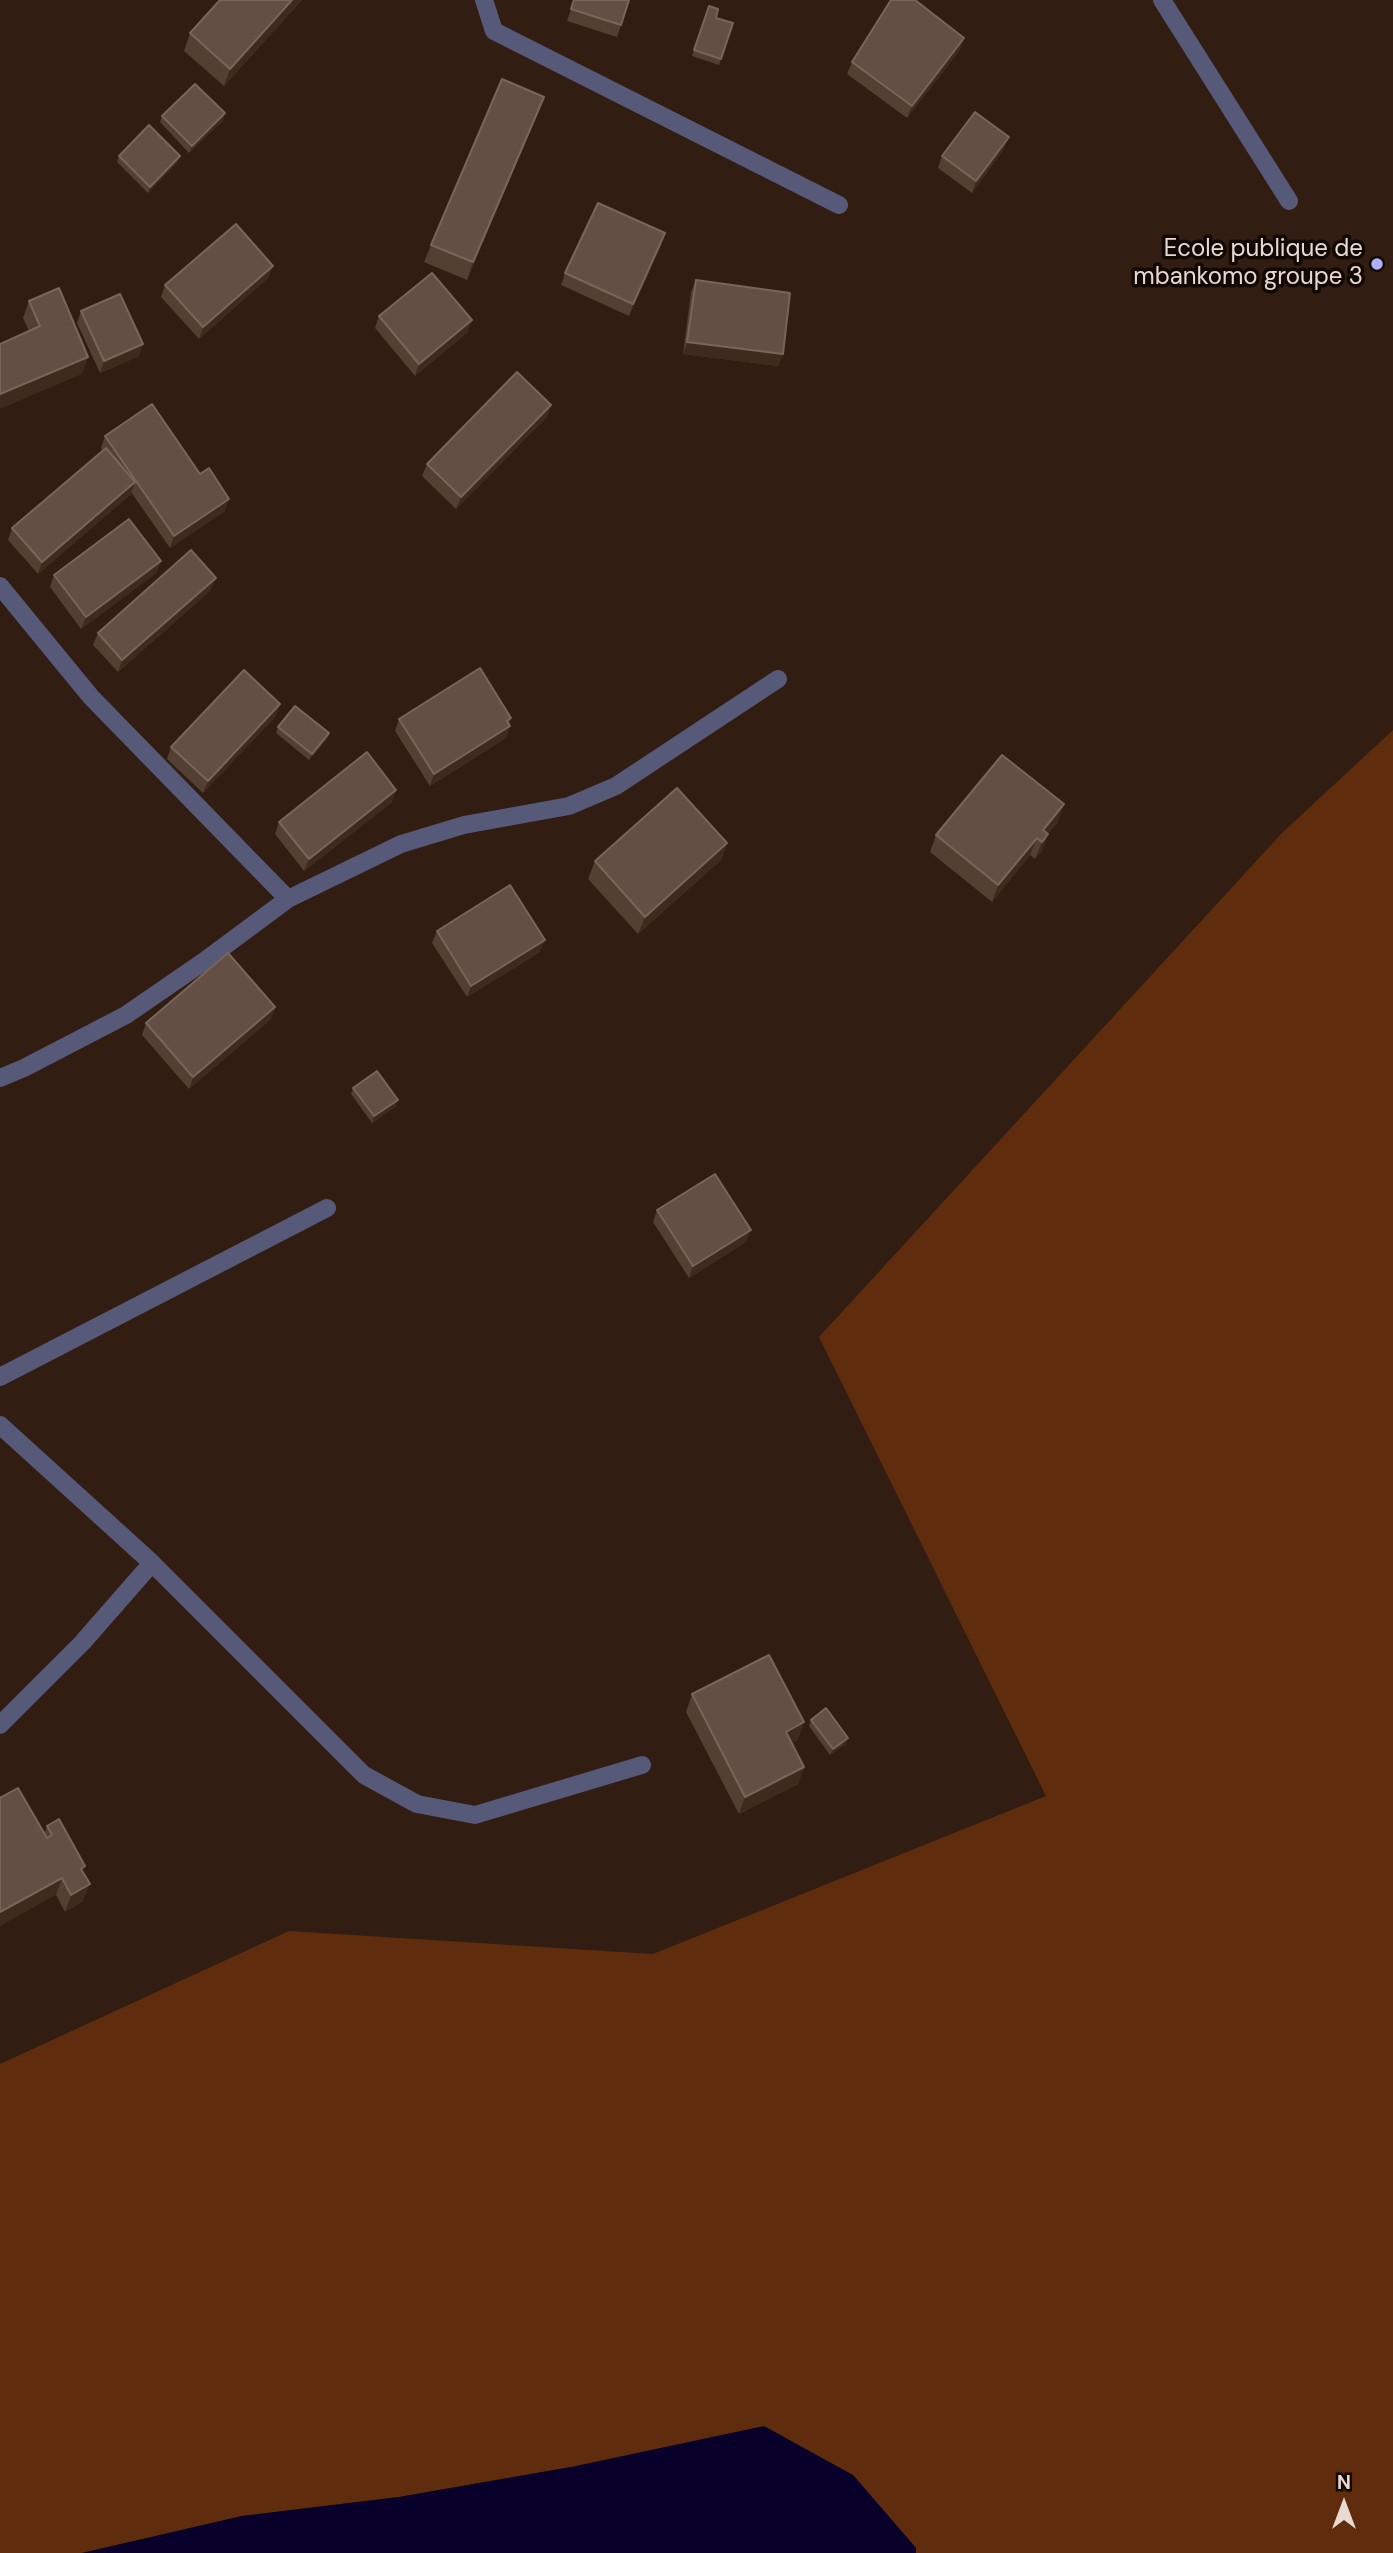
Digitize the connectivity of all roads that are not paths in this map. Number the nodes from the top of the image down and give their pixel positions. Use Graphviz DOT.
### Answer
graph roads {
  1 [pos="484,0"];
  2 [pos="1163,0"];
  3 [pos="1289,201"];
  4 [pos="839,205"];
  5 [pos="0,586"];
  6 [pos="778,679"];
  7 [pos="288,899"];
  8 [pos="0,1078"];
  9 [pos="327,1208"];
  10 [pos="0,1377"];
  11 [pos="0,1425"];
  12 [pos="152,1563"];
  13 [pos="0,1725"];
  14 [pos="642,1765"];
  1 -- 4 [label="street"];
  2 -- 3 [label="street"];
  5 -- 7 [label="street"];
  6 -- 7 [label="street"];
  7 -- 8 [label="street"];
  9 -- 10 [label="street"];
  11 -- 12 [label="street"];
  12 -- 13 [label="street"];
  12 -- 14 [label="street"];
}
